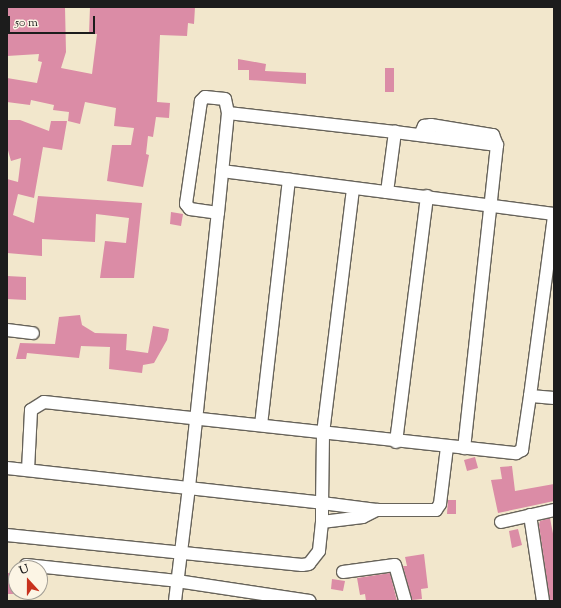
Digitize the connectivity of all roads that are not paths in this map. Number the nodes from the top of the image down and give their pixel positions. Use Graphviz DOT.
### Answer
graph roads {
  1 [pos="228,112"];
  2 [pos="395,132"];
  3 [pos="222,171"];
  4 [pos="289,180"];
  5 [pos="353,189"];
  6 [pos="387,192"];
  7 [pos="427,196"];
  8 [pos="491,205"];
  9 [pos="218,213"];
  10 [pos="554,215"];
  11 [pos="7,330"];
  12 [pos="32,333"];
  13 [pos="530,396"];
  14 [pos="554,398"];
  15 [pos="196,416"];
  16 [pos="261,425"];
  17 [pos="323,434"];
  18 [pos="396,442"];
  19 [pos="446,447"];
  20 [pos="464,448"];
  21 [pos="7,468"];
  22 [pos="28,470"];
  23 [pos="189,487"];
  24 [pos="322,503"];
  25 [pos="377,510"];
  26 [pos="554,510"];
  27 [pos="530,515"];
  28 [pos="322,522"];
  29 [pos="501,522"];
  30 [pos="7,535"];
  31 [pos="181,553"];
  32 [pos="48,567"];
  33 [pos="343,572"];
  34 [pos="177,581"];
  35 [pos="175,601"];
  36 [pos="309,601"];
  37 [pos="405,601"];
  38 [pos="544,601"];
  1 -- 2 [label="street"];
  1 -- 3 [label="street"];
  1 -- 9 [label="street"];
  2 -- 6 [label="street"];
  2 -- 8 [label="street"];
  3 -- 4 [label="street"];
  3 -- 9 [label="street"];
  4 -- 5 [label="street"];
  4 -- 16 [label="street"];
  5 -- 6 [label="street"];
  5 -- 17 [label="street"];
  6 -- 7 [label="street"];
  7 -- 8 [label="street"];
  7 -- 18 [label="street"];
  8 -- 10 [label="street"];
  8 -- 20 [label="street"];
  9 -- 15 [label="street"];
  10 -- 13 [label="street"];
  11 -- 12 [label="street"];
  13 -- 14 [label="street"];
  13 -- 20 [label="street"];
  15 -- 16 [label="street"];
  15 -- 22 [label="street"];
  15 -- 23 [label="street"];
  16 -- 17 [label="street"];
  17 -- 18 [label="street"];
  17 -- 24 [label="street"];
  18 -- 19 [label="street"];
  19 -- 20 [label="street"];
  19 -- 25 [label="street"];
  21 -- 22 [label="street"];
  22 -- 23 [label="street"];
  23 -- 24 [label="street"];
  23 -- 31 [label="street"];
  24 -- 25 [label="street"];
  24 -- 28 [label="street"];
  25 -- 28 [label="street"];
  26 -- 27 [label="street"];
  27 -- 29 [label="street"];
  27 -- 38 [label="street"];
  28 -- 31 [label="street"];
  30 -- 31 [label="street"];
  31 -- 34 [label="street"];
  32 -- 34 [label="street"];
  33 -- 37 [label="street"];
  34 -- 35 [label="street"];
  34 -- 36 [label="street"];
}
